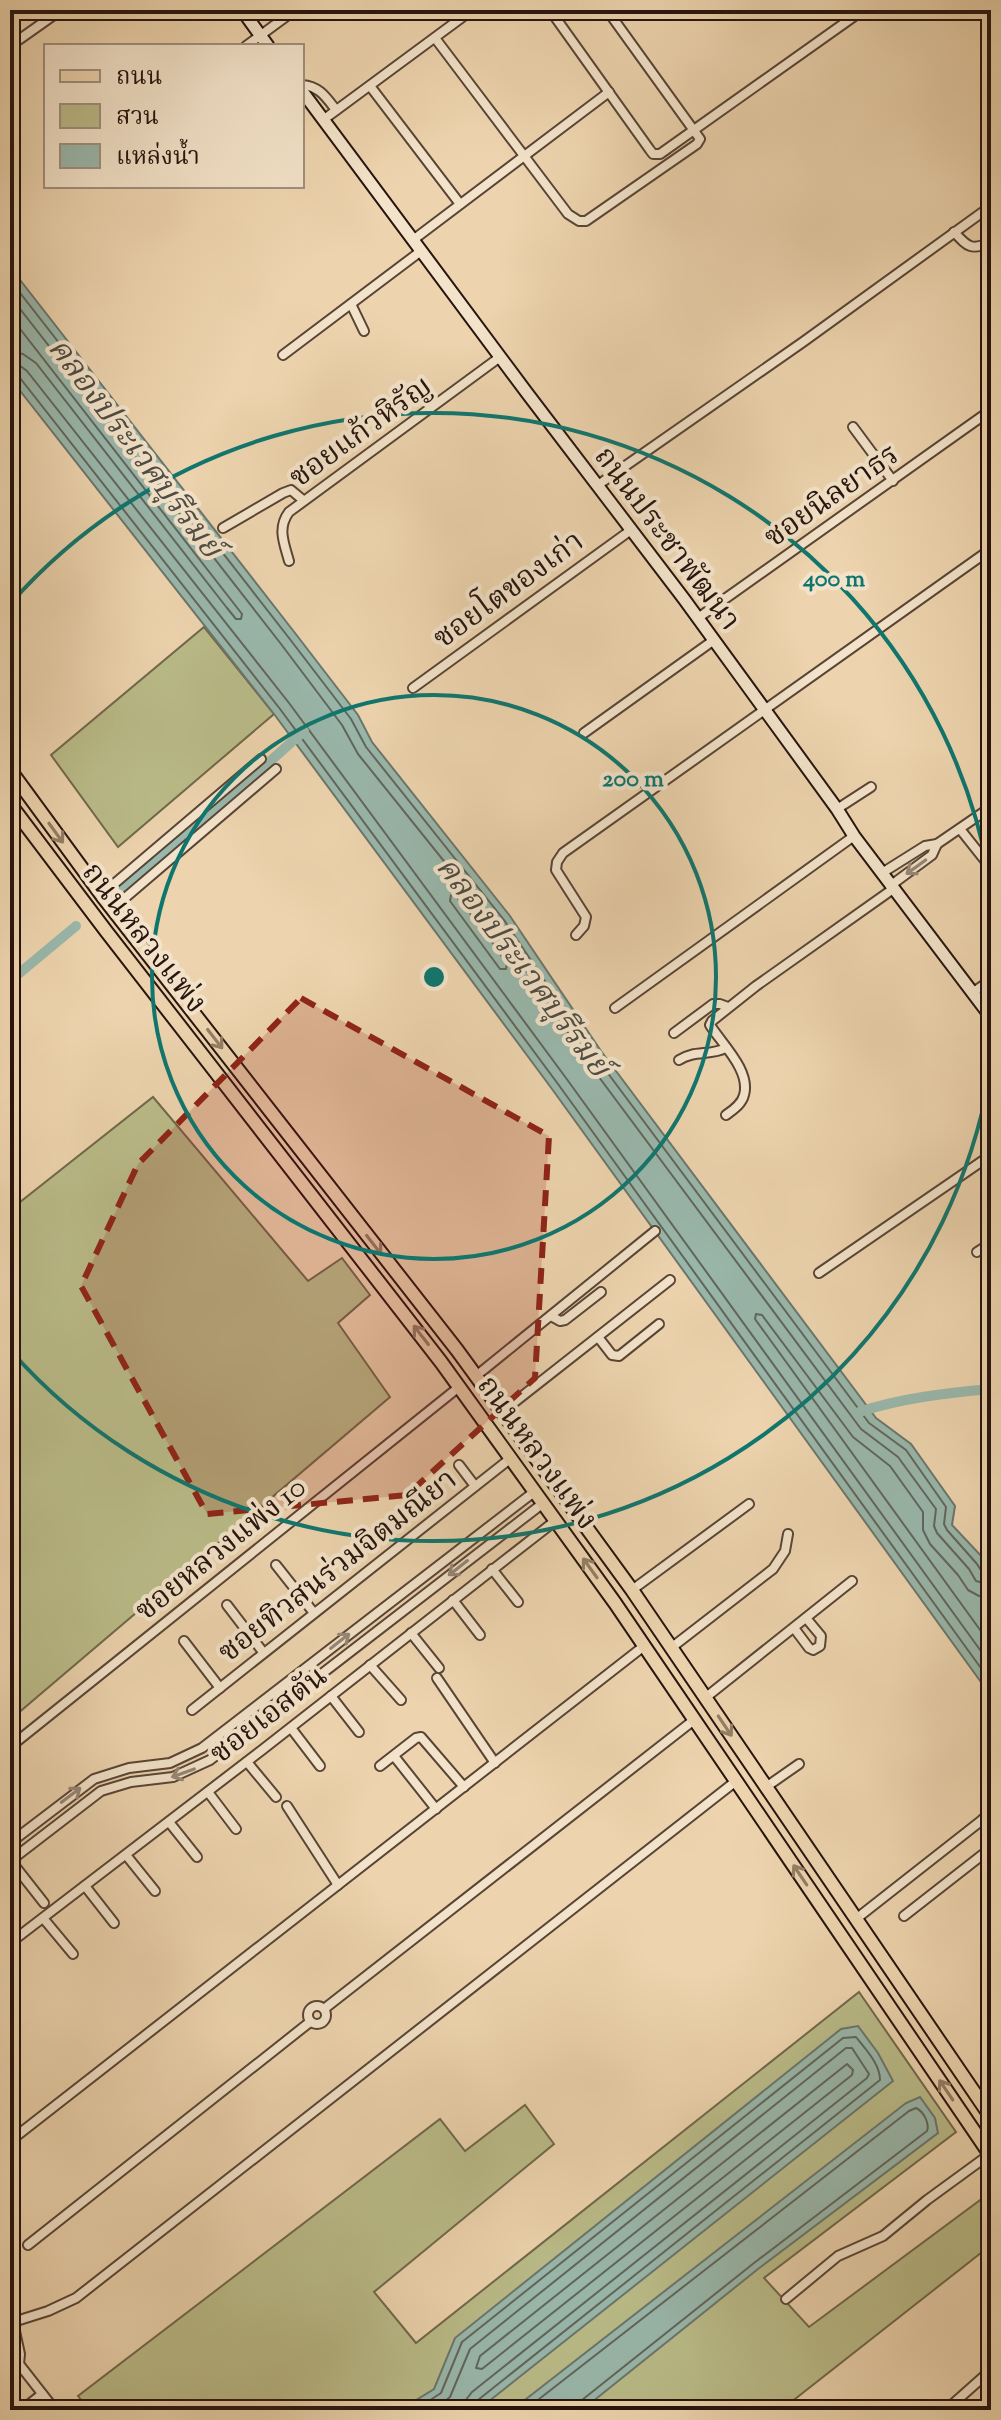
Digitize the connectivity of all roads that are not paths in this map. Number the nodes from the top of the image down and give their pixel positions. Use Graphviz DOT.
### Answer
graph roads {
  1 [pos="61,10"];
  2 [pos="242,10"];
  3 [pos="295,10"];
  4 [pos="472,10"];
  5 [pos="550,10"];
  6 [pos="607,10"];
  7 [pos="863,10"];
  8 [pos="260,35"];
  9 [pos="435,38"];
  10 [pos="249,44"];
  11 [pos="267,44"];
  12 [pos="10,46"];
  13 [pos="304,85"];
  14 [pos="370,86"];
  15 [pos="609,92"];
  16 [pos="304,94"];
  17 [pos="336,110"];
  18 [pos="323,120"];
  19 [pos="694,130"];
  20 [pos="524,156"];
  21 [pos="460,204"];
  22 [pos="991,206"];
  23 [pos="954,232"];
  24 [pos="413,240"];
  25 [pos="991,242"];
  26 [pos="421,251"];
  27 [pos="351,304"];
  28 [pos="364,331"];
  29 [pos="283,355"];
  30 [pos="500,357"];
  31 [pos="991,410"];
  32 [pos="853,427"];
  33 [pos="893,481"];
  34 [pos="598,485"];
  35 [pos="303,500"];
  36 [pos="223,528"];
  37 [pos="631,530"];
  38 [pos="991,549"];
  39 [pos="289,561"];
  40 [pos="698,618"];
  41 [pos="714,640"];
  42 [pos="413,688"];
  43 [pos="766,711"];
  44 [pos="584,733"];
  45 [pos="261,759"];
  46 [pos="276,769"];
  47 [pos="10,770"];
  48 [pos="871,787"];
  49 [pos="10,804"];
  50 [pos="991,807"];
  51 [pos="837,809"];
  52 [pos="960,829"];
  53 [pos="854,836"];
  54 [pos="937,844"];
  55 [pos="991,868"];
  56 [pos="882,873"];
  57 [pos="892,887"];
  58 [pos="101,895"];
  59 [pos="112,909"];
  60 [pos="576,935"];
  61 [pos="991,980"];
  62 [pos="972,993"];
  63 [pos="986,1002"];
  64 [pos="728,1007"];
  65 [pos="615,1008"];
  66 [pos="991,1017"];
  67 [pos="674,1033"];
  68 [pos="726,1048"];
  69 [pos="679,1060"];
  70 [pos="726,1115"];
  71 [pos="991,1155"];
  72 [pos="655,1231"];
  73 [pos="991,1243"];
  74 [pos="977,1252"];
  75 [pos="819,1273"];
  76 [pos="670,1280"];
  77 [pos="601,1292"];
  78 [pos="551,1316"];
  79 [pos="659,1324"];
  80 [pos="598,1337"];
  81 [pos="457,1350"];
  82 [pos="441,1362"];
  83 [pos="476,1376"];
  84 [pos="459,1387"];
  85 [pos="502,1412"];
  86 [pos="511,1458"];
  87 [pos="459,1465"];
  88 [pos="475,1486"];
  89 [pos="534,1492"];
  90 [pos="542,1504"];
  91 [pos="749,1504"];
  92 [pos="555,1521"];
  93 [pos="788,1534"];
  94 [pos="478,1535"];
  95 [pos="487,1546"];
  96 [pos="276,1565"];
  97 [pos="492,1569"];
  98 [pos="852,1581"];
  99 [pos="632,1590"];
  100 [pos="453,1600"];
  101 [pos="518,1602"];
  102 [pos="615,1603"];
  103 [pos="227,1605"];
  104 [pos="314,1613"];
  105 [pos="806,1618"];
  106 [pos="794,1628"];
  107 [pos="411,1633"];
  108 [pos="480,1635"];
  109 [pos="184,1641"];
  110 [pos="644,1646"];
  111 [pos="671,1648"];
  112 [pos="263,1652"];
  113 [pos="370,1665"];
  114 [pos="439,1668"];
  115 [pos="437,1678"];
  116 [pos="220,1688"];
  117 [pos="331,1696"];
  118 [pos="705,1698"];
  119 [pos="401,1700"];
  120 [pos="192,1710"];
  121 [pos="694,1720"];
  122 [pos="291,1728"];
  123 [pos="359,1732"];
  124 [pos="10,1747"];
  125 [pos="394,1756"];
  126 [pos="247,1762"];
  127 [pos="495,1763"];
  128 [pos="799,1764"];
  129 [pos="320,1766"];
  130 [pos="380,1766"];
  131 [pos="736,1781"];
  132 [pos="464,1787"];
  133 [pos="766,1787"];
  134 [pos="208,1792"];
  135 [pos="276,1797"];
  136 [pos="287,1806"];
  137 [pos="436,1809"];
  138 [pos="987,1816"];
  139 [pos="169,1822"];
  140 [pos="236,1829"];
  141 [pos="991,1833"];
  142 [pos="10,1843"];
  143 [pos="991,1848"];
  144 [pos="126,1855"];
  145 [pos="197,1857"];
  146 [pos="10,1861"];
  147 [pos="338,1885"];
  148 [pos="85,1886"];
  149 [pos="155,1891"];
  150 [pos="44,1903"];
  151 [pos="904,1916"];
  152 [pos="43,1918"];
  153 [pos="856,1919"];
  154 [pos="114,1923"];
  155 [pos="10,1943"];
  156 [pos="73,1954"];
  157 [pos="324,2009"];
  158 [pos="310,2022"];
  159 [pos="987,2103"];
  160 [pos="991,2117"];
  161 [pos="10,2141"];
  162 [pos="991,2155"];
  163 [pos="28,2245"];
  164 [pos="786,2299"];
  165 [pos="11,2322"];
  166 [pos="10,2359"];
  167 [pos="19,2364"];
  168 [pos="991,2370"];
  169 [pos="42,2394"];
  170 [pos="22,2410"];
  171 [pos="55,2410"];
  172 [pos="946,2410"];
  1 -- 12 [label="street"];
  2 -- 8 [label="street"];
  3 -- 8 [label="street"];
  4 -- 9 [label="street"];
  5 -- 15 [label="street"];
  6 -- 19 [label="street"];
  7 -- 19 [label="street"];
  8 -- 10 [label="street"];
  8 -- 11 [label="street"];
  9 -- 14 [label="street"];
  9 -- 20 [label="street"];
  13 -- 17 [label="street"];
  14 -- 17 [label="street"];
  14 -- 21 [label="street"];
  15 -- 19 [label="street"];
  15 -- 20 [label="street"];
  16 -- 18 [label="street, ถนนประชาพัฒนา"];
  17 -- 18 [label="street"];
  18 -- 24 [label="street, ถนนประชาพัฒนา"];
  19 -- 20 [label="street"];
  20 -- 21 [label="street"];
  21 -- 24 [label="street"];
  22 -- 23 [label="street"];
  23 -- 25 [label="street"];
  23 -- 34 [label="street"];
  24 -- 26 [label="street, ถนนประชาพัฒนา"];
  26 -- 27 [label="street"];
  26 -- 30 [label="street, ถนนประชาพัฒนา"];
  27 -- 28 [label="street"];
  27 -- 29 [label="street"];
  30 -- 34 [label="street, ถนนประชาพัฒนา"];
  30 -- 35 [label="street, ซอยแก้วหิรัญ"];
  31 -- 33 [label="street, ซอยนิลยาธร"];
  32 -- 33 [label="street"];
  33 -- 40 [label="street, ซอยนิลยาธร"];
  34 -- 37 [label="street, ถนนประชาพัฒนา"];
  35 -- 36 [label="street"];
  35 -- 39 [label="street, ซอยแก้วหิรัญ"];
  37 -- 40 [label="street, ถนนประชาพัฒนา"];
  37 -- 42 [label="street, ซอยโตของเก่า"];
  38 -- 43 [label="street"];
  40 -- 41 [label="street, ถนนประชาพัฒนา"];
  41 -- 43 [label="street, ถนนประชาพัฒนา"];
  41 -- 44 [label="street"];
  43 -- 51 [label="street, ถนนประชาพัฒนา"];
  43 -- 60 [label="street"];
  45 -- 58 [label="street"];
  46 -- 59 [label="street"];
  47 -- 58 [label="main road, ถนนหลวงแพ่ง, one-way"];
  48 -- 51 [label="street"];
  82 -- 49 [label="main road, ถนนหลวงแพ่ง, one-way"];
  50 -- 52 [label="street"];
  51 -- 53 [label="street, ถนนประชาพัฒนา"];
  52 -- 54 [label="street"];
  52 -- 55 [label="street"];
  53 -- 56 [label="street, ถนนประชาพัฒนา"];
  53 -- 65 [label="street"];
  54 -- 56 [label="street"];
  54 -- 57 [label="street, one-way"];
  56 -- 57 [label="street, ถนนประชาพัฒนา"];
  57 -- 62 [label="street, ถนนประชาพัฒนา"];
  57 -- 64 [label="street"];
  58 -- 59 [label="main road, ถนนหลวงแพ่ง"];
  59 -- 81 [label="main road, ถนนหลวงแพ่ง, one-way"];
  61 -- 62 [label="street"];
  62 -- 63 [label="street, ถนนประชาพัฒนา"];
  63 -- 66 [label="street, ถนนประชาพัฒนา"];
  64 -- 67 [label="street"];
  64 -- 68 [label="street"];
  68 -- 69 [label="street"];
  68 -- 70 [label="street"];
  71 -- 75 [label="street"];
  72 -- 78 [label="street"];
  73 -- 74 [label="street"];
  76 -- 80 [label="street"];
  77 -- 78 [label="street"];
  78 -- 83 [label="street"];
  79 -- 80 [label="street"];
  80 -- 85 [label="street"];
  81 -- 82 [label="main road"];
  81 -- 83 [label="main road, ถนนหลวงแพ่ง"];
  82 -- 84 [label="main road, ถนนหลวงแพ่ง"];
  83 -- 85 [label="main road, ถนนหลวงแพ่ง"];
  84 -- 86 [label="main road, ถนนหลวงแพ่ง"];
  84 -- 124 [label="street, ซอยหลวงแพ่ง 10"];
  85 -- 99 [label="main road, ถนนหลวงแพ่ง"];
  86 -- 88 [label="street, ซอยทิวสนร่วมจิตมณียา"];
  86 -- 89 [label="main road, ถนนหลวงแพ่ง"];
  87 -- 88 [label="street"];
  88 -- 104 [label="street, ซอยทิวสนร่วมจิตมณียา"];
  89 -- 90 [label="main road, ถนนหลวงแพ่ง"];
  89 -- 94 [label="street"];
  90 -- 92 [label="main road, ถนนหลวงแพ่ง"];
  90 -- 95 [label="street"];
  91 -- 99 [label="street"];
  92 -- 97 [label="street, ซอยเอสตัน"];
  102 -- 92 [label="main road, ถนนหลวงแพ่ง, one-way"];
  93 -- 111 [label="street"];
  94 -- 95 [label="street"];
  142 -- 94 [label="street, one-way"];
  95 -- 146 [label="street, one-way"];
  96 -- 104 [label="street"];
  97 -- 100 [label="street, ซอยเอสตัน"];
  97 -- 101 [label="street"];
  98 -- 105 [label="street"];
  99 -- 102 [label="main road"];
  99 -- 111 [label="main road, ถนนหลวงแพ่ง"];
  100 -- 107 [label="street, ซอยเอสตัน"];
  100 -- 108 [label="street"];
  102 -- 110 [label="main road, ถนนหลวงแพ่ง"];
  103 -- 112 [label="street"];
  104 -- 112 [label="street, ซอยทิวสนร่วมจิตมณียา"];
  105 -- 106 [label="street"];
  105 -- 106 [label="street"];
  106 -- 118 [label="street"];
  107 -- 113 [label="street, ซอยเอสตัน"];
  107 -- 114 [label="street"];
  109 -- 116 [label="street"];
  110 -- 121 [label="main road, ถนนหลวงแพ่ง"];
  110 -- 127 [label="street"];
  111 -- 118 [label="main road, ถนนหลวงแพ่ง"];
  112 -- 116 [label="street, ซอยทิวสนร่วมจิตมณียา"];
  113 -- 117 [label="street, ซอยเอสตัน"];
  113 -- 119 [label="street"];
  115 -- 127 [label="street"];
  116 -- 120 [label="street, ซอยทิวสนร่วมจิตมณียา"];
  117 -- 122 [label="street, ซอยเอสตัน"];
  117 -- 123 [label="street"];
  118 -- 133 [label="main road, ถนนหลวงแพ่ง, one-way"];
  121 -- 131 [label="main road, ถนนหลวงแพ่ง"];
  121 -- 157 [label="street"];
  122 -- 126 [label="street, ซอยเอสตัน"];
  122 -- 129 [label="street"];
  125 -- 130 [label="street"];
  125 -- 132 [label="street"];
  125 -- 137 [label="street"];
  126 -- 134 [label="street, ซอยเอสตัน"];
  126 -- 135 [label="street"];
  127 -- 132 [label="street"];
  128 -- 133 [label="street"];
  162 -- 131 [label="main road, ถนนหลวงแพ่ง, one-way"];
  131 -- 165 [label="street"];
  132 -- 137 [label="street"];
  133 -- 153 [label="main road, ถนนหลวงแพ่ง"];
  134 -- 139 [label="street, ซอยเอสตัน"];
  134 -- 140 [label="street"];
  136 -- 147 [label="street"];
  137 -- 147 [label="street"];
  138 -- 141 [label="street"];
  138 -- 153 [label="street"];
  139 -- 144 [label="street, ซอยเอสตัน"];
  139 -- 145 [label="street"];
  143 -- 151 [label="street"];
  144 -- 148 [label="street, ซอยเอสตัน"];
  144 -- 149 [label="street"];
  146 -- 150 [label="street"];
  147 -- 161 [label="street"];
  148 -- 152 [label="street, ซอยเอสตัน"];
  148 -- 154 [label="street"];
  152 -- 155 [label="street, ซอยเอสตัน"];
  152 -- 156 [label="street"];
  153 -- 159 [label="main road, ถนนหลวงแพ่ง"];
  157 -- 158 [label="street"];
  157 -- 158 [label="street"];
  158 -- 163 [label="street"];
  159 -- 160 [label="main road, ถนนหลวงแพ่ง"];
  162 -- 164 [label="street"];
  165 -- 167 [label="street"];
  166 -- 167 [label="street"];
  167 -- 169 [label="street"];
  168 -- 172 [label="street"];
  169 -- 170 [label="street"];
  169 -- 171 [label="street"];
}
